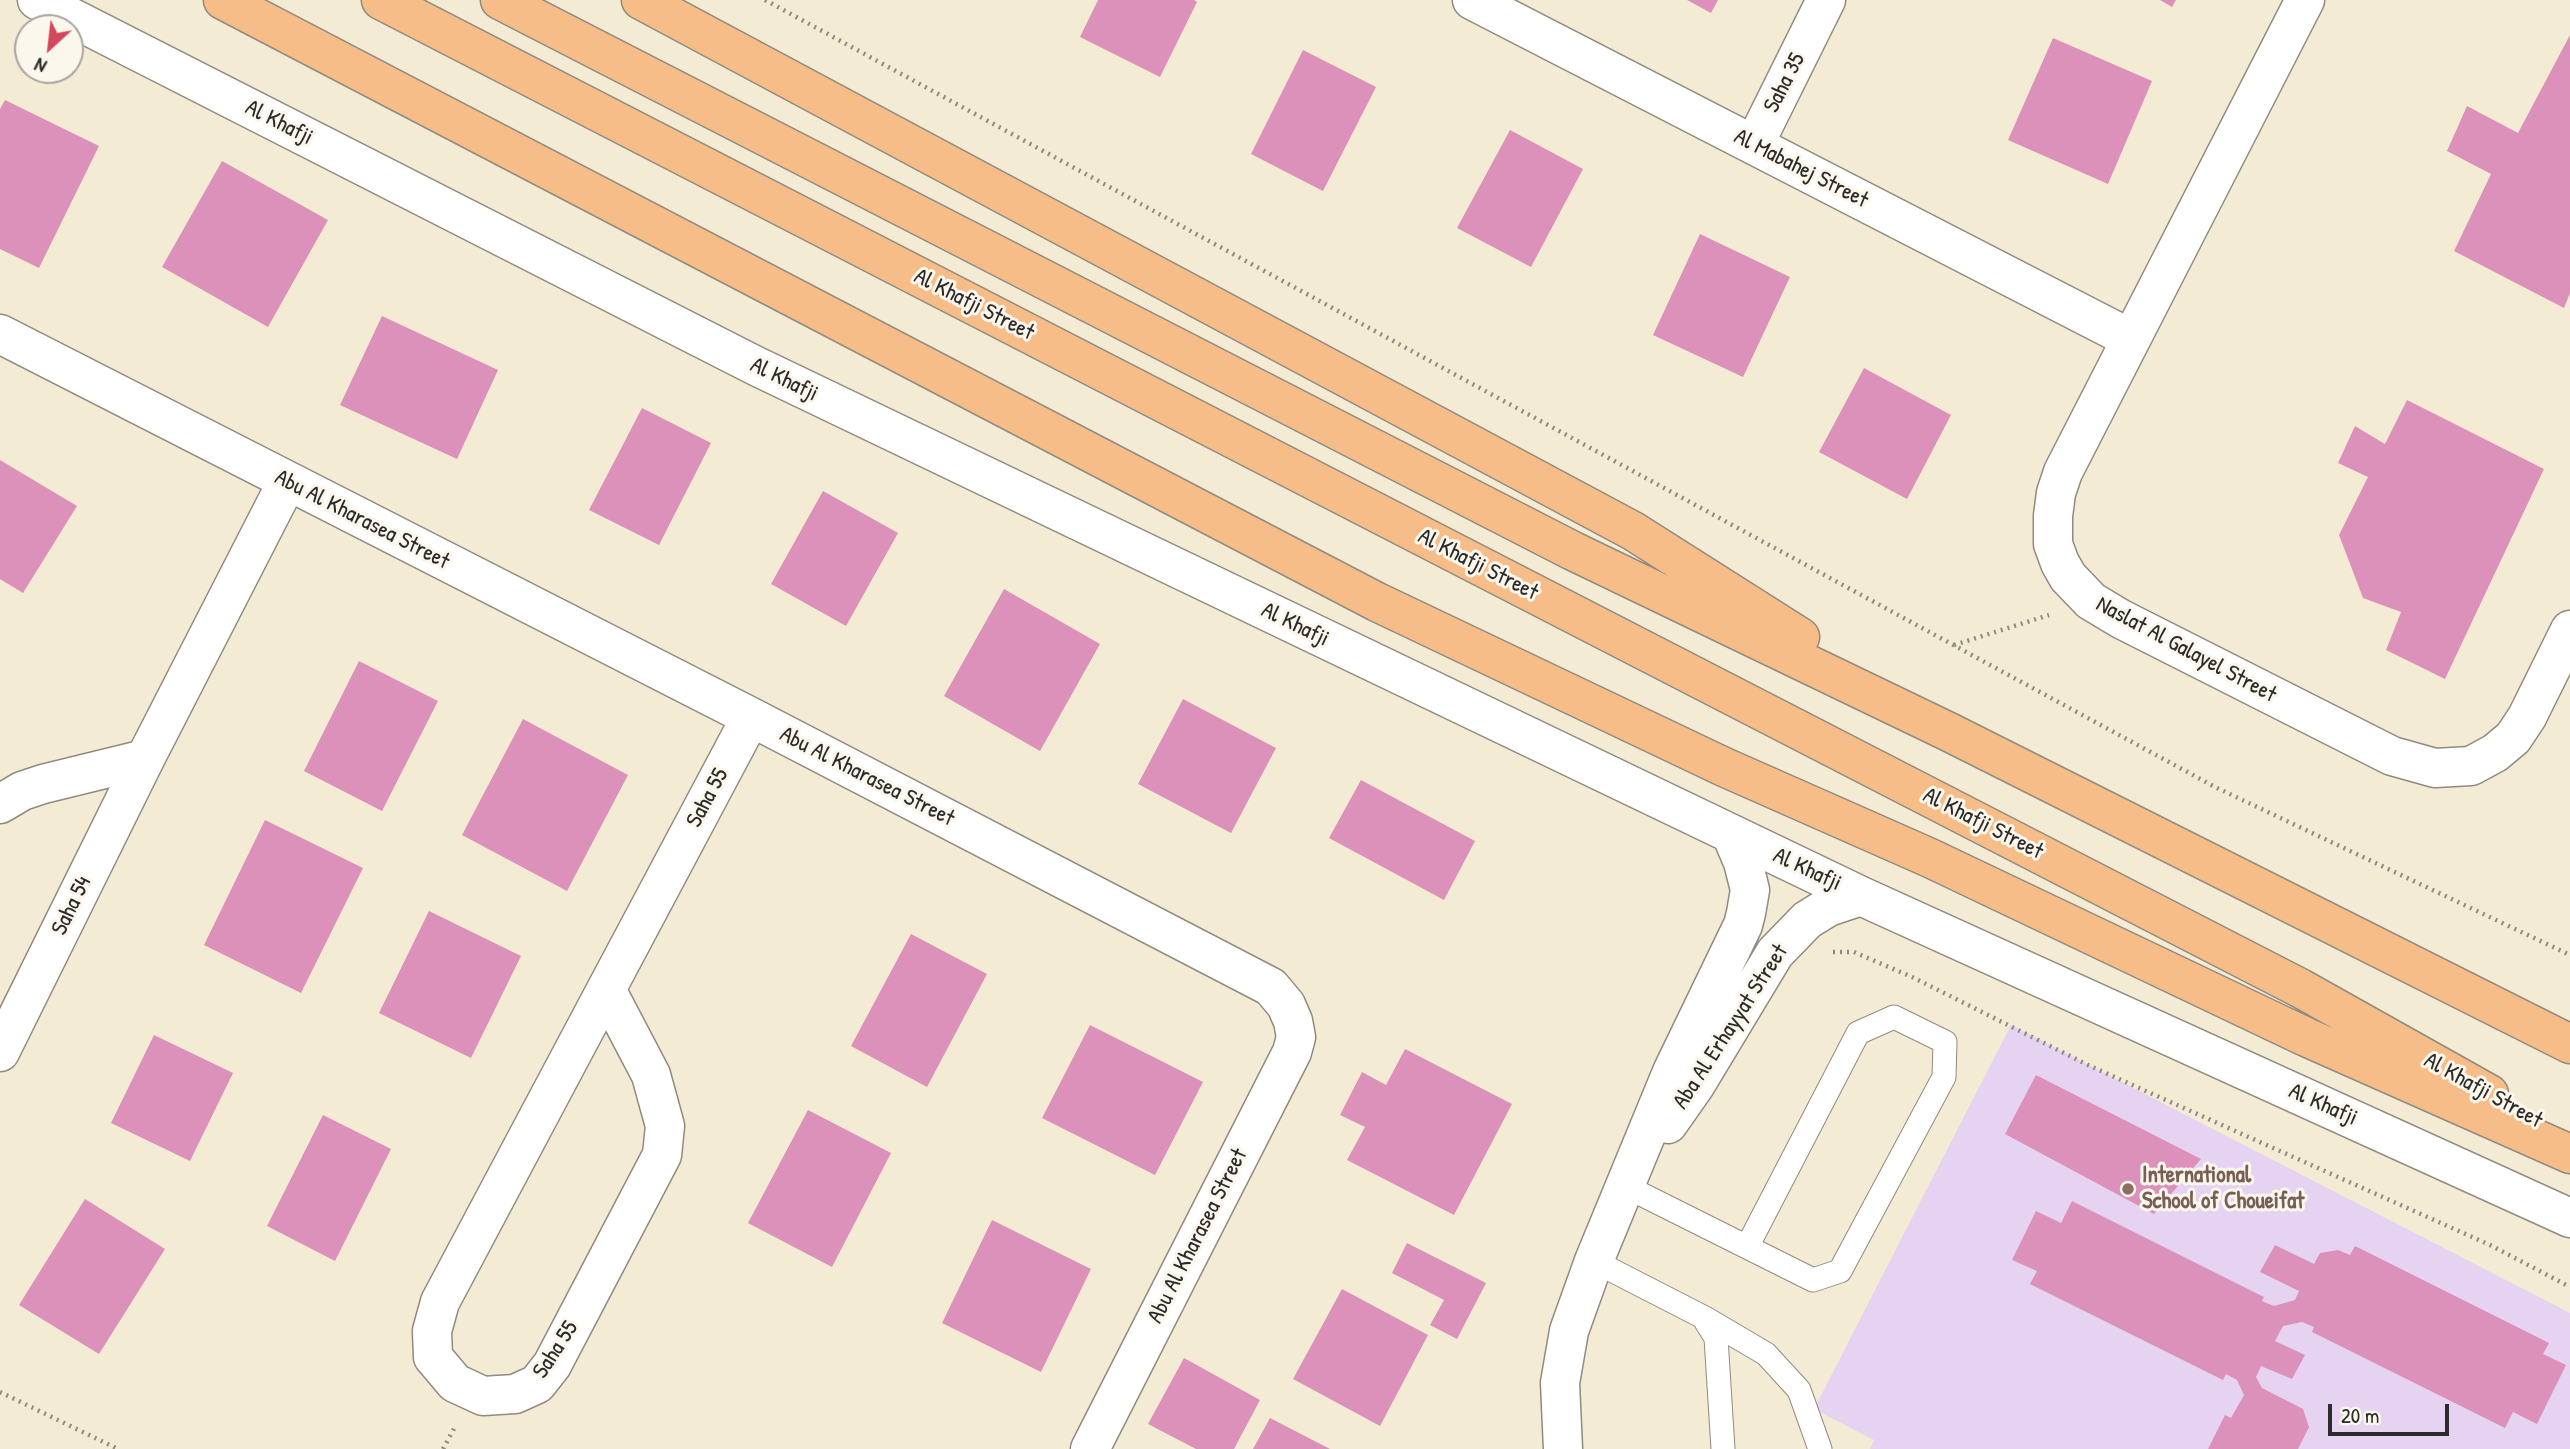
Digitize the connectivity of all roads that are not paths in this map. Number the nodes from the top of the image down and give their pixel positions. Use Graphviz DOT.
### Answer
graph roads {
  1 [pos="37,0"];
  2 [pos="223,0"];
  3 [pos="381,0"];
  4 [pos="500,0"];
  5 [pos="641,0"];
  6 [pos="1472,0"];
  7 [pos="2305,0"];
  8 [pos="1830,7"];
  9 [pos="1754,145"];
  10 [pos="0,334"];
  11 [pos="2131,339"];
  12 [pos="288,482"];
  13 [pos="2570,629"];
  14 [pos="751,717"];
  15 [pos="1949,732"];
  16 [pos="145,760"];
  17 [pos="0,804"];
  18 [pos="1731,834"];
  19 [pos="1861,896"];
  20 [pos="607,991"];
  21 [pos="2570,1044"];
  22 [pos="0,1052"];
  23 [pos="2570,1140"];
  24 [pos="2570,1154"];
  25 [pos="1625,1186"];
  26 [pos="2570,1217"];
  27 [pos="1747,1247"];
  28 [pos="1594,1261"];
  29 [pos="1703,1317"];
  30 [pos="1090,1449"];
  31 [pos="1563,1449"];
  32 [pos="1723,1449"];
  33 [pos="1820,1449"];
  1 -- 18 [label="street, Al Khafji"];
  2 -- 24 [label="highway"];
  3 -- 23 [label="highway, Al Khafji Street"];
  4 -- 15 [label="highway"];
  5 -- 15 [label="highway"];
  6 -- 9 [label="street, Al Mabahej Street"];
  7 -- 11 [label="street, Naslat Al Galayel Street"];
  8 -- 9 [label="street, Saha 35"];
  9 -- 11 [label="street, Al Mabahej Street"];
  10 -- 12 [label="street, Abu Al Kharasea Street"];
  11 -- 13 [label="street, Naslat Al Galayel Street"];
  12 -- 14 [label="street, Abu Al Kharasea Street"];
  12 -- 16 [label="street, Saha 54"];
  14 -- 20 [label="street, Saha 55"];
  14 -- 30 [label="street, Abu Al Kharasea Street"];
  15 -- 21 [label="highway"];
  16 -- 17 [label="street"];
  16 -- 22 [label="street, Saha 54"];
  18 -- 19 [label="street, Al Khafji"];
  18 -- 25 [label="street, Aba Al Erhayyat Street"];
  19 -- 25 [label="street, Aba Al Erhayyat Street"];
  19 -- 26 [label="street, Al Khafji"];
  20 -- 20 [label="street, Saha 55"];
  25 -- 27 [label="lane"];
  25 -- 28 [label="street, Aba Al Erhayyat Street"];
  27 -- 27 [label="lane"];
  28 -- 29 [label="lane"];
  28 -- 31 [label="street, Aba Al Erhayyat Street"];
  29 -- 32 [label="lane"];
  29 -- 33 [label="lane"];
}
